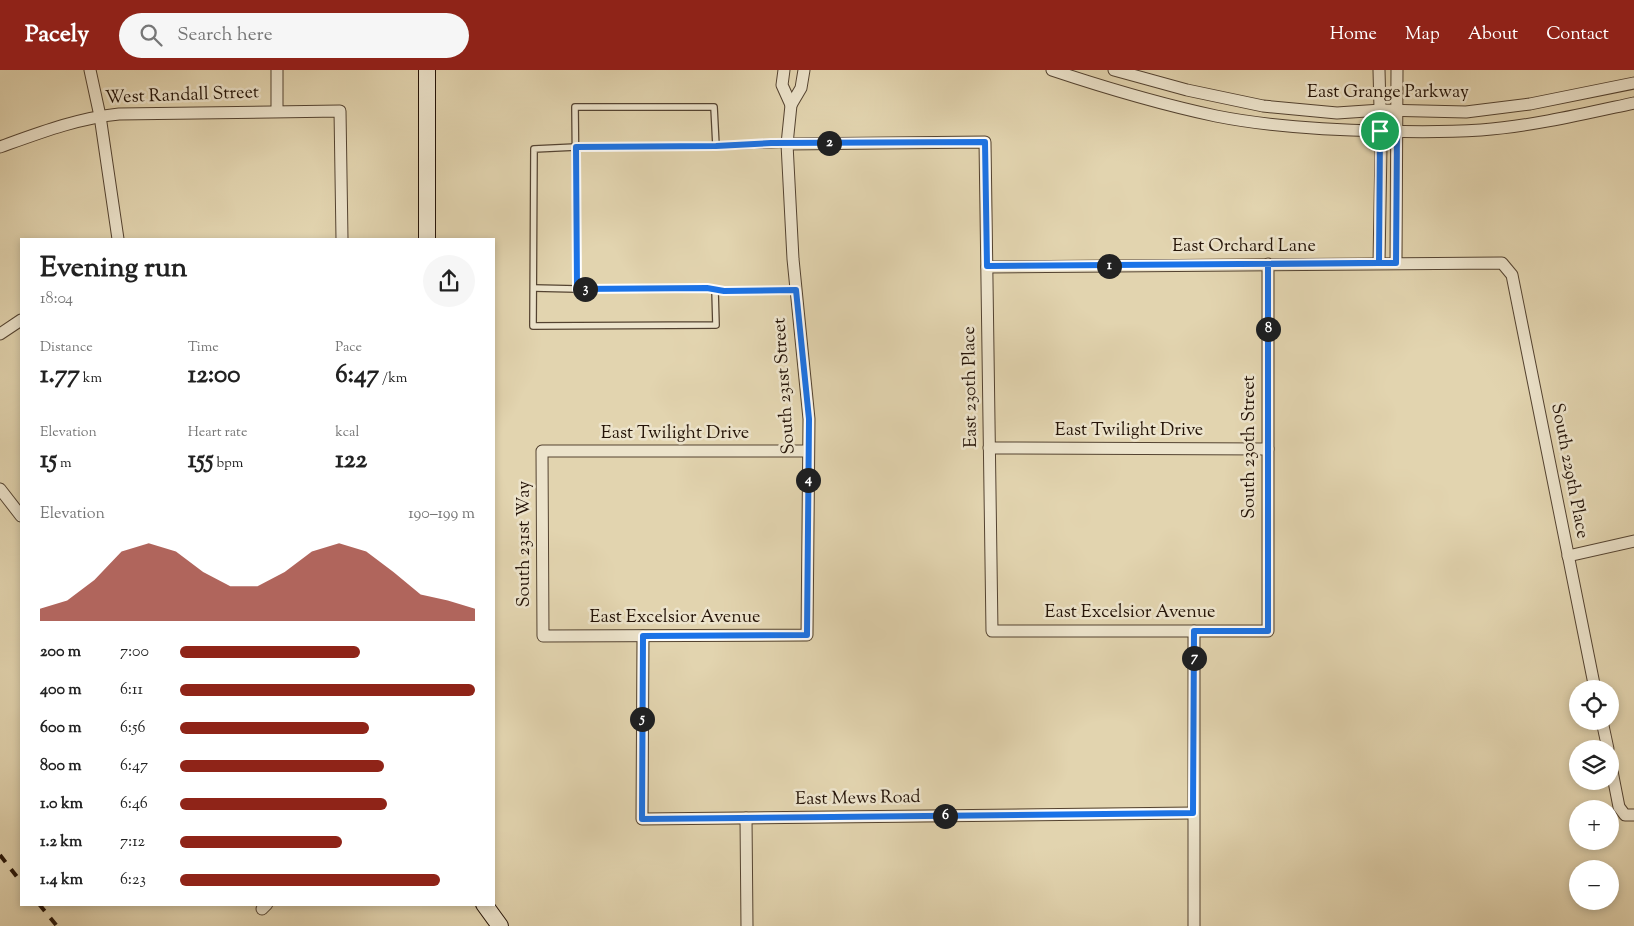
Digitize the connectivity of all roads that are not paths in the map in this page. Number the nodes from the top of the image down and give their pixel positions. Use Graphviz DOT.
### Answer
graph roads {
  1 [pos="90,70"];
  2 [pos="277,70"];
  3 [pos="427,70"];
  4 [pos="784,70"];
  5 [pos="804,70"];
  6 [pos="1052,70"];
  7 [pos="1114,70"];
  8 [pos="1379,70"];
  9 [pos="1397,70"];
  10 [pos="1634,83"];
  11 [pos="1634,103"];
  12 [pos="791,105"];
  13 [pos="1381,110"];
  14 [pos="277,111"];
  15 [pos="1397,111"];
  16 [pos="100,116"];
  17 [pos="1380,131"];
  18 [pos="1397,132"];
  19 [pos="787,144"];
  20 [pos="716,146"];
  21 [pos="0,147"];
  22 [pos="576,147"];
  23 [pos="118,238"];
  24 [pos="342,238"];
  25 [pos="427,238"];
  26 [pos="1379,263"];
  27 [pos="1396,263"];
  28 [pos="1502,263"];
  29 [pos="1268,264"];
  30 [pos="987,266"];
  31 [pos="534,288"];
  32 [pos="577,289"];
  33 [pos="715,290"];
  34 [pos="796,290"];
  35 [pos="20,321"];
  36 [pos="0,334"];
  37 [pos="989,448"];
  38 [pos="1268,449"];
  39 [pos="542,451"];
  40 [pos="808,451"];
  41 [pos="0,489"];
  42 [pos="20,515"];
  43 [pos="1634,541"];
  44 [pos="1568,556"];
  45 [pos="992,631"];
  46 [pos="1194,631"];
  47 [pos="1268,631"];
  48 [pos="807,635"];
  49 [pos="543,636"];
  50 [pos="643,636"];
  51 [pos="1593,680"];
  52 [pos="1616,790"];
  53 [pos="1193,813"];
  54 [pos="1634,815"];
  55 [pos="746,818"];
  56 [pos="485,906"];
  57 [pos="500,926"];
  58 [pos="747,926"];
  59 [pos="1194,926"];
  1 -- 16 [label="street"];
  2 -- 14 [label="street"];
  3 -- 25 [label="main road"];
  4 -- 12 [label="street, South 231st Street"];
  5 -- 12 [label="street, South 231st Street"];
  6 -- 17 [label="street, East Grange Parkway"];
  7 -- 13 [label="street, East Grange Parkway"];
  8 -- 13 [label="street"];
  9 -- 15 [label="street"];
  10 -- 15 [label="street, East Grange Parkway"];
  11 -- 18 [label="street, East Grange Parkway"];
  12 -- 19 [label="street, South 231st Street"];
  13 -- 15 [label="street, East Grange Parkway"];
  13 -- 17 [label="street"];
  14 -- 16 [label="street, West Randall Street"];
  14 -- 24 [label="street, West Randall Street"];
  15 -- 18 [label="street"];
  16 -- 21 [label="street, West Randall Street"];
  16 -- 23 [label="street"];
  17 -- 18 [label="street, East Grange Parkway"];
  17 -- 26 [label="street"];
  18 -- 27 [label="street"];
  19 -- 20 [label="lane"];
  19 -- 30 [label="street, East 230th Place"];
  19 -- 34 [label="street, South 231st Street"];
  20 -- 22 [label="lane"];
  20 -- 22 [label="lane"];
  22 -- 31 [label="lane"];
  22 -- 32 [label="lane"];
  26 -- 27 [label="street, East Orchard Lane"];
  26 -- 29 [label="street, East Orchard Lane"];
  27 -- 28 [label="street, East Orchard Lane"];
  28 -- 44 [label="street, South 229th Place"];
  29 -- 30 [label="street, East Orchard Lane"];
  29 -- 38 [label="street, South 230th Street"];
  30 -- 37 [label="street, East 230th Place"];
  31 -- 32 [label="lane"];
  31 -- 33 [label="lane"];
  32 -- 33 [label="lane"];
  33 -- 34 [label="lane"];
  34 -- 40 [label="street, South 231st Street"];
  35 -- 36 [label="street"];
  37 -- 38 [label="street, East Twilight Drive"];
  37 -- 45 [label="street, East 230th Place"];
  38 -- 47 [label="street, South 230th Street"];
  39 -- 40 [label="street, East Twilight Drive"];
  39 -- 49 [label="street, South 231st Way"];
  40 -- 48 [label="street, South 231st Street"];
  41 -- 42 [label="street"];
  43 -- 44 [label="street"];
  44 -- 51 [label="street, South 229th Place"];
  45 -- 46 [label="street, East Excelsior Avenue"];
  46 -- 47 [label="street, East Excelsior Avenue"];
  46 -- 53 [label="street"];
  48 -- 50 [label="street, East Excelsior Avenue"];
  49 -- 50 [label="street, East Excelsior Avenue"];
  50 -- 55 [label="street, East Mews Road"];
  52 -- 54 [label="street"];
  53 -- 55 [label="street, East Mews Road"];
  53 -- 59 [label="street"];
  55 -- 58 [label="street"];
  56 -- 57 [label="main road"];
}
